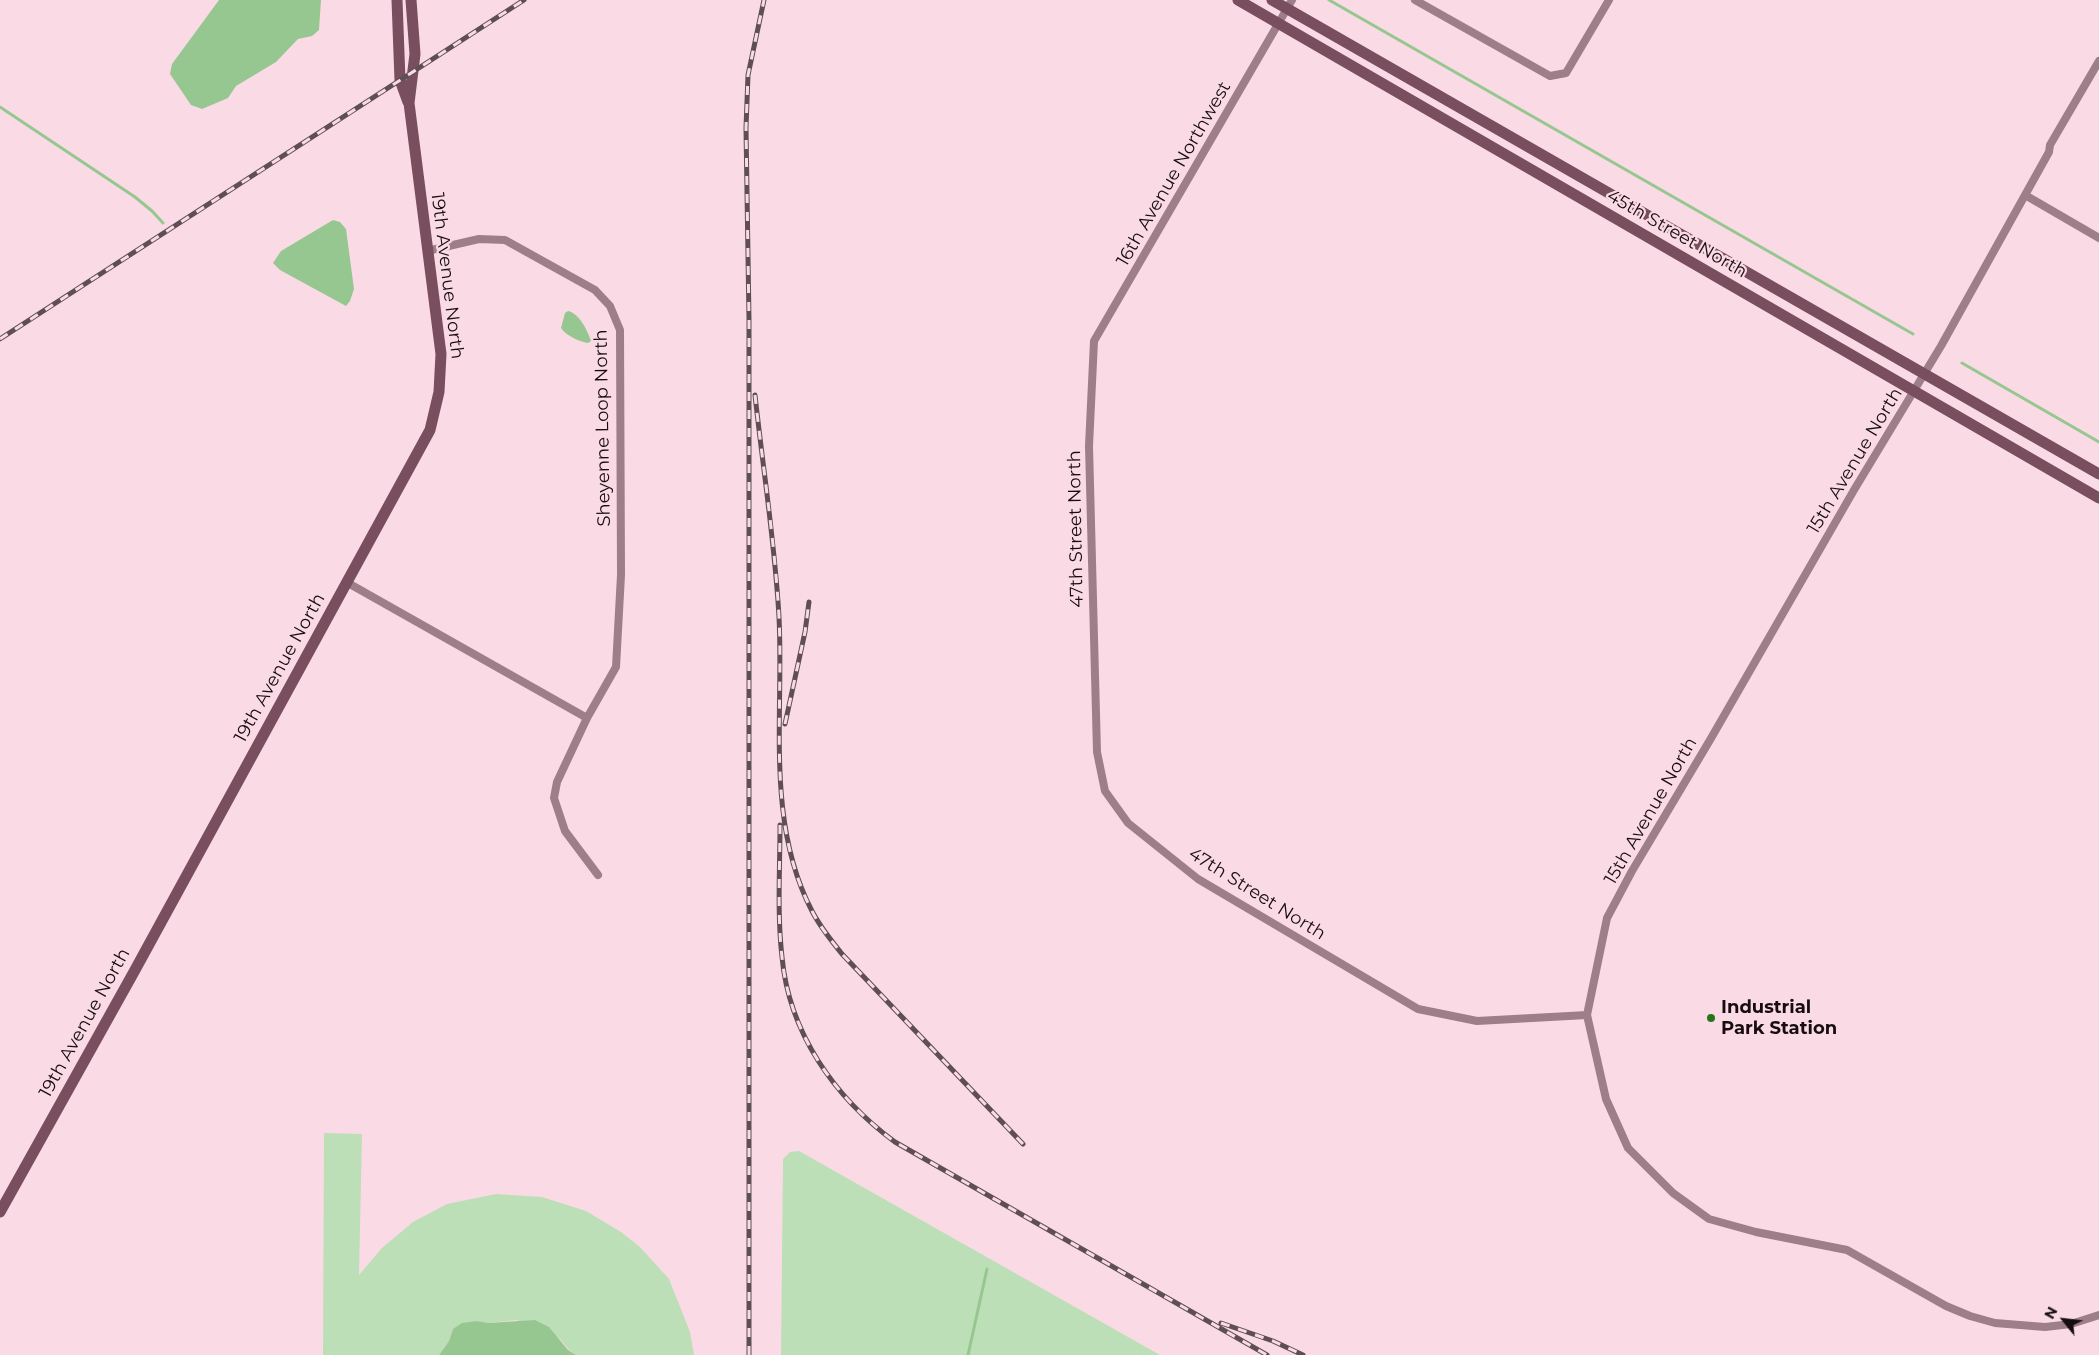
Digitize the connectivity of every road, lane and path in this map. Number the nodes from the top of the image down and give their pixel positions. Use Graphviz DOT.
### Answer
graph roads {
  1 [pos="397,0"];
  2 [pos="411,0"];
  3 [pos="1238,0"];
  4 [pos="1272,0"];
  5 [pos="1414,0"];
  6 [pos="1609,0"];
  7 [pos="1290,4"];
  8 [pos="1279,22"];
  9 [pos="2099,61"];
  10 [pos="409,103"];
  11 [pos="2025,195"];
  12 [pos="2099,238"];
  13 [pos="427,251"];
  14 [pos="1094,341"];
  15 [pos="1924,374"];
  16 [pos="1913,391"];
  17 [pos="2099,474"];
  18 [pos="2099,498"];
  19 [pos="348,583"];
  20 [pos="587,718"];
  21 [pos="598,875"];
  22 [pos="1587,1015"];
  23 [pos="0,1212"];
  24 [pos="2099,1315"];
  1 -- 10 [label="main road, 19th Avenue North"];
  2 -- 10 [label="main road, 19th Avenue North"];
  3 -- 8 [label="main road, 45th Street North"];
  4 -- 7 [label="main road, 45th Street North"];
  5 -- 6 [label="street"];
  7 -- 8 [label="street, 16th Avenue Northwest"];
  7 -- 15 [label="main road, 45th Street North"];
  8 -- 14 [label="street, 16th Avenue Northwest"];
  8 -- 16 [label="main road, 45th Street North"];
  9 -- 11 [label="street, 15th Avenue North"];
  10 -- 13 [label="main road, 19th Avenue North"];
  11 -- 12 [label="street"];
  11 -- 15 [label="street, 15th Avenue North"];
  13 -- 19 [label="main road, 19th Avenue North"];
  13 -- 20 [label="street, Sheyenne Loop North"];
  14 -- 22 [label="street, 47th Street North"];
  15 -- 16 [label="street, 15th Avenue North"];
  15 -- 17 [label="main road, 45th Street North"];
  16 -- 18 [label="main road, 45th Street North"];
  16 -- 22 [label="street, 15th Avenue North"];
  19 -- 20 [label="street"];
  19 -- 23 [label="main road, 19th Avenue North"];
  20 -- 21 [label="street, Sheyenne Loop North"];
  22 -- 24 [label="street, 15th Avenue North"];
}
